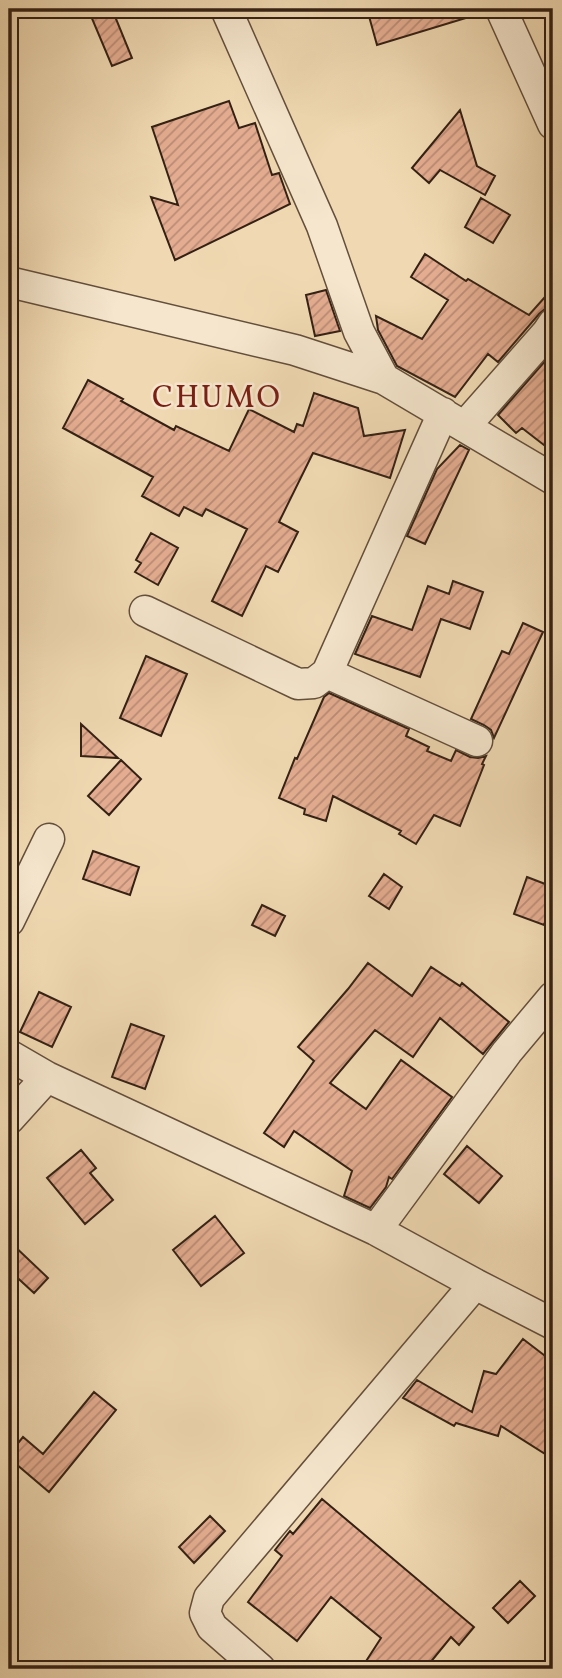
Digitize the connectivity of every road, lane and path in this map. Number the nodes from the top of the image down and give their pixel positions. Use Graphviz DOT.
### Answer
graph roads {
  1 [pos="226,9"];
  2 [pos="501,9"];
  3 [pos="553,124"];
  4 [pos="9,282"];
  5 [pos="553,324"];
  6 [pos="384,379"];
  7 [pos="454,420"];
  8 [pos="553,479"];
  9 [pos="145,611"];
  10 [pos="327,673"];
  11 [pos="477,741"];
  12 [pos="49,839"];
  13 [pos="9,922"];
  14 [pos="553,997"];
  15 [pos="9,1055"];
  16 [pos="47,1077"];
  17 [pos="9,1119"];
  18 [pos="376,1230"];
  19 [pos="475,1284"];
  20 [pos="553,1324"];
  21 [pos="260,1669"];
  1 -- 6 [label="street"];
  2 -- 3 [label="street"];
  4 -- 6 [label="street"];
  5 -- 7 [label="street"];
  6 -- 7 [label="street"];
  7 -- 8 [label="street"];
  7 -- 10 [label="street"];
  9 -- 10 [label="street"];
  10 -- 11 [label="street"];
  12 -- 13 [label="street"];
  14 -- 18 [label="street"];
  15 -- 16 [label="street"];
  16 -- 17 [label="street"];
  16 -- 18 [label="street"];
  18 -- 19 [label="street"];
  19 -- 20 [label="street"];
  19 -- 21 [label="street"];
}
